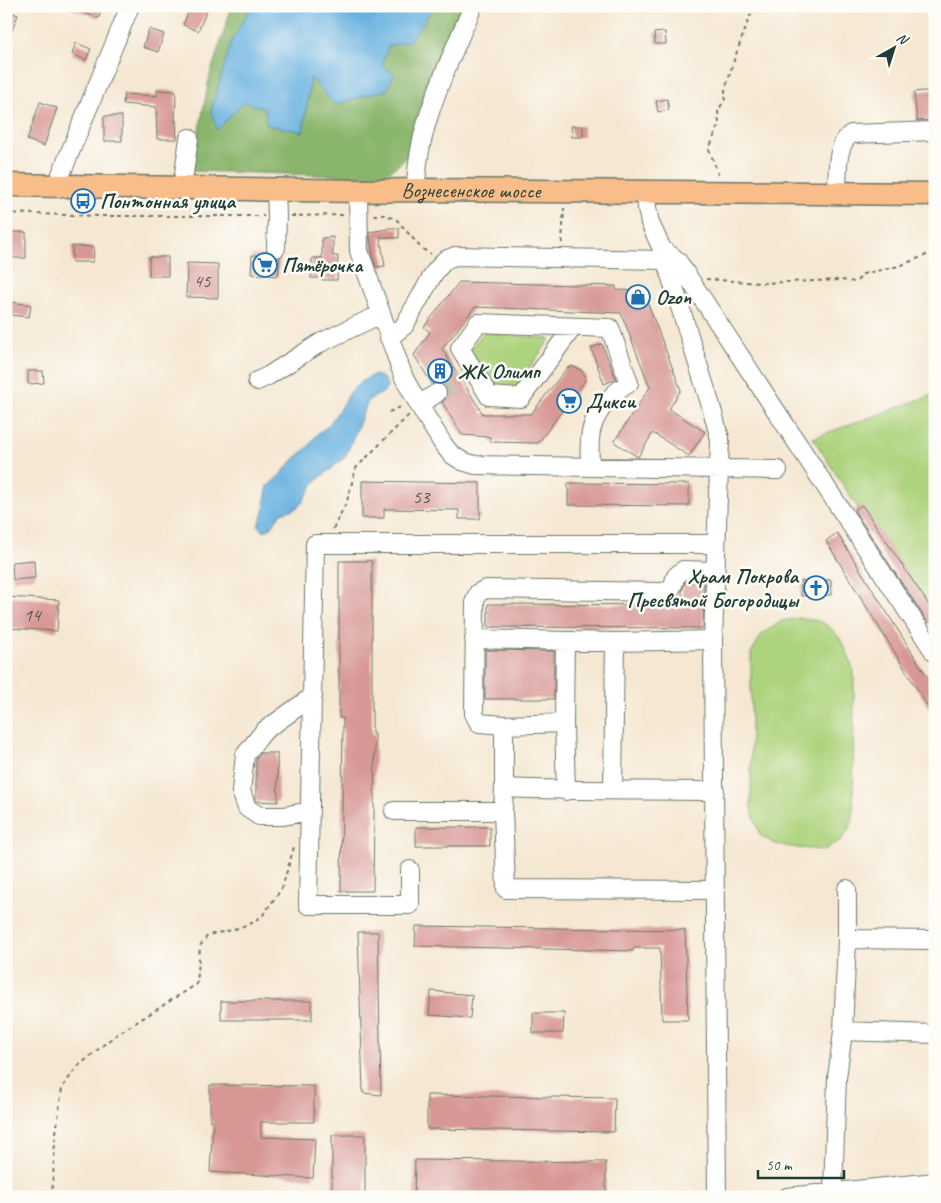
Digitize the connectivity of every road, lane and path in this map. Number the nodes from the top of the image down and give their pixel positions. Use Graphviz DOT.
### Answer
graph roads {
  1 [pos="130,6"];
  2 [pos="473,6"];
  3 [pos="760,6"];
  4 [pos="935,131"];
  5 [pos="189,138"];
  6 [pos="711,179"];
  7 [pos="6,185"];
  8 [pos="61,185"];
  9 [pos="182,188"];
  10 [pos="276,189"];
  11 [pos="416,190"];
  12 [pos="358,191"];
  13 [pos="646,192"];
  14 [pos="837,193"];
  15 [pos="935,194"];
  16 [pos="564,205"];
  17 [pos="6,213"];
  18 [pos="358,215"];
  19 [pos="277,216"];
  20 [pos="276,248"];
  21 [pos="929,254"];
  22 [pos="663,255"];
  23 [pos="561,258"];
  24 [pos="442,263"];
  25 [pos="689,278"];
  26 [pos="381,314"];
  27 [pos="573,327"];
  28 [pos="389,338"];
  29 [pos="257,381"];
  30 [pos="437,393"];
  31 [pos="418,405"];
  32 [pos="590,467"];
  33 [pos="718,469"];
  34 [pos="778,470"];
  35 [pos="324,544"];
  36 [pos="716,544"];
  37 [pos="715,571"];
  38 [pos="929,631"];
  39 [pos="474,639"];
  40 [pos="713,640"];
  41 [pos="565,641"];
  42 [pos="615,642"];
  43 [pos="935,653"];
  44 [pos="313,696"];
  45 [pos="564,723"];
  46 [pos="504,725"];
  47 [pos="504,788"];
  48 [pos="566,790"];
  49 [pos="614,790"];
  50 [pos="715,791"];
  51 [pos="310,811"];
  52 [pos="394,811"];
  53 [pos="503,811"];
  54 [pos="294,846"];
  55 [pos="410,870"];
  56 [pos="715,890"];
  57 [pos="847,890"];
  58 [pos="847,939"];
  59 [pos="935,940"];
  60 [pos="843,1031"];
  61 [pos="935,1034"];
  62 [pos="935,1182"];
  63 [pos="833,1191"];
  64 [pos="52,1197"];
  65 [pos="717,1197"];
  66 [pos="787,1197"];
  1 -- 8 [label="street"];
  2 -- 11 [label="street"];
  3 -- 6 [label="path"];
  4 -- 14 [label="street"];
  5 -- 9 [label="street"];
  7 -- 8 [label="main road, Вознесенское шоссе"];
  8 -- 9 [label="main road, Вознесенское шоссе"];
  9 -- 10 [label="main road, Вознесенское шоссе"];
  10 -- 12 [label="main road, Вознесенское шоссе"];
  10 -- 19 [label="street"];
  11 -- 12 [label="main road, Вознесенское шоссе"];
  11 -- 13 [label="main road, Вознесенское шоссе"];
  12 -- 18 [label="street"];
  13 -- 14 [label="main road, Вознесенское шоссе"];
  13 -- 22 [label="street"];
  14 -- 15 [label="main road, Вознесенское шоссе"];
  16 -- 23 [label="path"];
  17 -- 19 [label="path"];
  18 -- 19 [label="path"];
  18 -- 24 [label="path"];
  18 -- 26 [label="street"];
  19 -- 20 [label="street"];
  21 -- 25 [label="path"];
  22 -- 23 [label="street"];
  22 -- 25 [label="street"];
  22 -- 33 [label="street"];
  23 -- 24 [label="street"];
  24 -- 28 [label="street"];
  25 -- 38 [label="street"];
  26 -- 28 [label="street"];
  26 -- 29 [label="street"];
  27 -- 27 [label="street"];
  27 -- 32 [label="street"];
  28 -- 31 [label="street"];
  30 -- 31 [label="street"];
  31 -- 32 [label="street"];
  31 -- 35 [label="path"];
  32 -- 33 [label="street"];
  33 -- 34 [label="street"];
  33 -- 36 [label="street"];
  35 -- 36 [label="street"];
  35 -- 44 [label="street"];
  36 -- 37 [label="street"];
  37 -- 39 [label="street"];
  37 -- 40 [label="street"];
  38 -- 43 [label="street"];
  39 -- 41 [label="street"];
  39 -- 46 [label="street"];
  40 -- 42 [label="street"];
  40 -- 50 [label="street"];
  41 -- 42 [label="street"];
  41 -- 45 [label="street"];
  42 -- 49 [label="street"];
  44 -- 51 [label="street"];
  44 -- 51 [label="street"];
  45 -- 46 [label="street"];
  45 -- 48 [label="street"];
  46 -- 47 [label="street"];
  47 -- 48 [label="street"];
  47 -- 53 [label="street"];
  48 -- 49 [label="street"];
  49 -- 50 [label="street"];
  50 -- 56 [label="street"];
  51 -- 55 [label="street"];
  52 -- 53 [label="street"];
  53 -- 56 [label="street"];
  54 -- 64 [label="path"];
  56 -- 65 [label="street"];
  57 -- 58 [label="street"];
  58 -- 59 [label="street"];
  58 -- 60 [label="street"];
  60 -- 61 [label="street"];
  60 -- 63 [label="street"];
  62 -- 63 [label="street"];
  63 -- 66 [label="street"];
}
